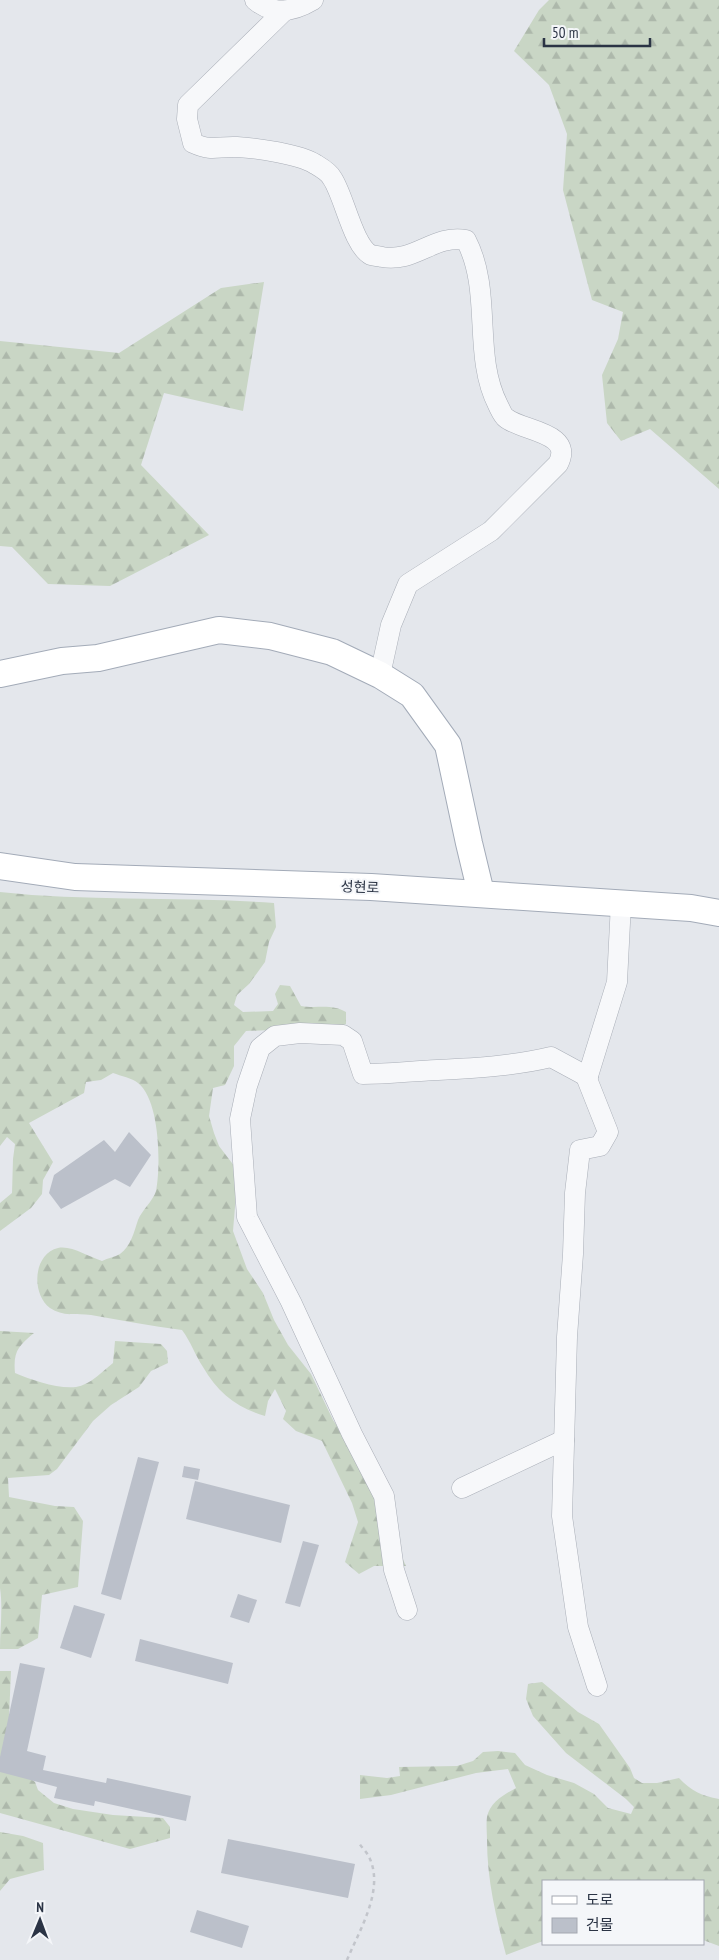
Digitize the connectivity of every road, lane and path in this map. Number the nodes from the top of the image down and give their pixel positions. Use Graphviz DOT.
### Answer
graph roads {
  1 [pos="255,0"];
  2 [pos="313,0"];
  3 [pos="283,12"];
  4 [pos="0,674"];
  5 [pos="380,675"];
  6 [pos="0,866"];
  7 [pos="481,893"];
  8 [pos="621,903"];
  9 [pos="719,913"];
  10 [pos="588,1077"];
  11 [pos="564,1440"];
  12 [pos="462,1488"];
  13 [pos="406,1610"];
  14 [pos="597,1686"];
  15 [pos="359,1843"];
  16 [pos="346,1960"];
  1 -- 3 [label="street"];
  2 -- 3 [label="street"];
  3 -- 5 [label="street"];
  4 -- 5 [label="main road"];
  5 -- 7 [label="main road"];
  6 -- 7 [label="main road, 성현로"];
  7 -- 8 [label="main road, 성현로"];
  8 -- 9 [label="main road, 성현로"];
  8 -- 10 [label="street"];
  10 -- 11 [label="street"];
  10 -- 13 [label="street"];
  11 -- 12 [label="street"];
  11 -- 14 [label="street"];
  15 -- 16 [label="path"];
}
